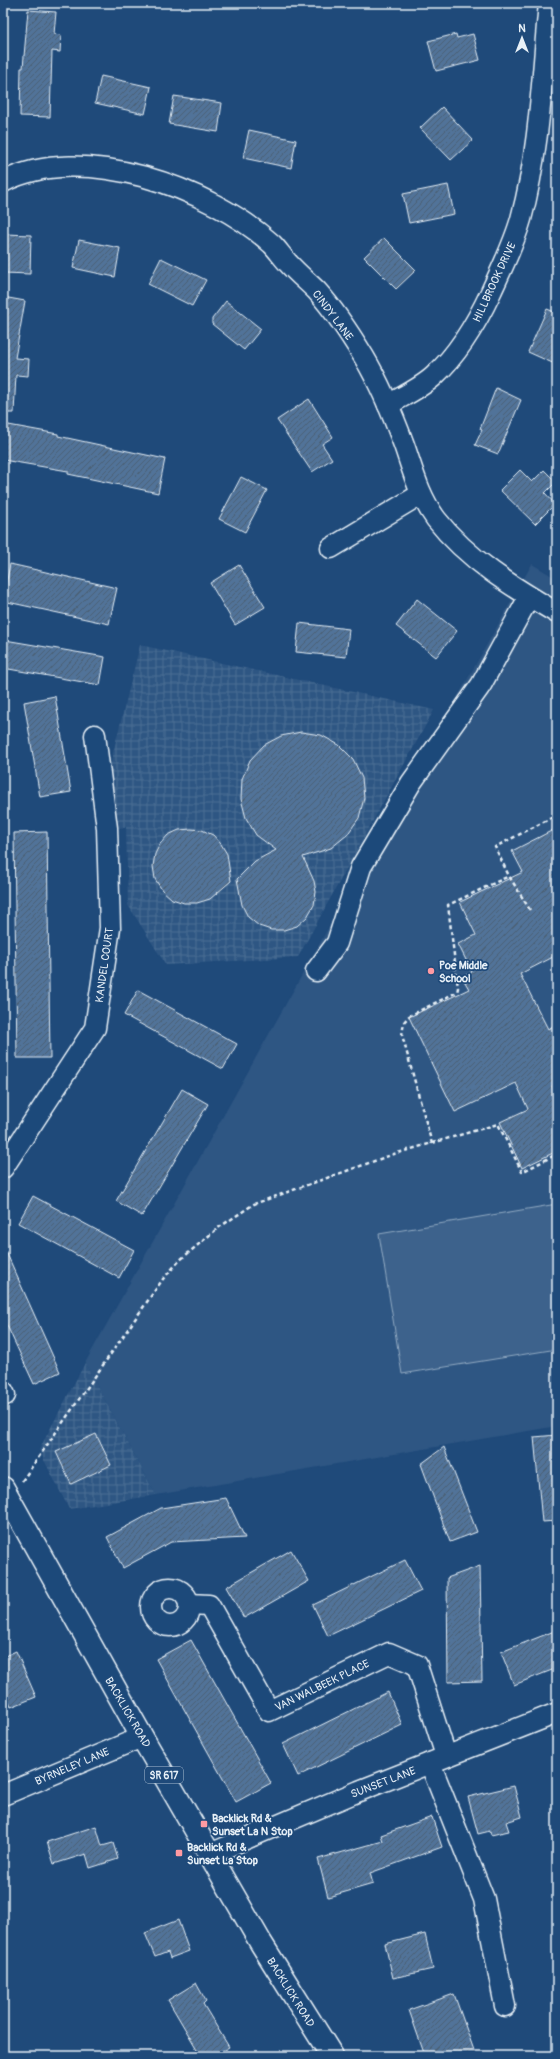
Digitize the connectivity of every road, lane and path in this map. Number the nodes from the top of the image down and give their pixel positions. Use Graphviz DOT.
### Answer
graph roads {
  1 [pos="549,3"];
  2 [pos="3,182"];
  3 [pos="388,405"];
  4 [pos="421,494"];
  5 [pos="331,548"];
  6 [pos="529,597"];
  7 [pos="557,613"];
  8 [pos="95,735"];
  9 [pos="557,815"];
  10 [pos="509,876"];
  11 [pos="530,910"];
  12 [pos="316,971"];
  13 [pos="432,1144"];
  14 [pos="557,1154"];
  15 [pos="3,1168"];
  16 [pos="5,1491"];
  17 [pos="189,1604"];
  18 [pos="557,1712"];
  19 [pos="142,1737"];
  20 [pos="438,1760"];
  21 [pos="3,1795"];
  22 [pos="210,1854"];
  23 [pos="504,2006"];
  24 [pos="332,2056"];
  1 -- 3 [label="street, HILLBROOK DRIVE"];
  2 -- 3 [label="street, CINDY LANE"];
  3 -- 4 [label="street, CINDY LANE"];
  4 -- 5 [label="street"];
  4 -- 6 [label="street, CINDY LANE"];
  6 -- 7 [label="street, CINDY LANE"];
  6 -- 12 [label="street"];
  8 -- 15 [label="street, KANDEL COURT"];
  9 -- 10 [label="path"];
  10 -- 11 [label="path"];
  10 -- 13 [label="path"];
  13 -- 14 [label="path"];
  13 -- 16 [label="path"];
  16 -- 19 [label="main road, BACKLICK ROAD / SR 617"];
  17 -- 20 [label="street, VAN WALBEEK PLACE"];
  18 -- 20 [label="street, SUNSET LANE"];
  19 -- 21 [label="street, BYRNELEY LANE"];
  19 -- 22 [label="main road, BACKLICK ROAD / SR 617"];
  20 -- 22 [label="street, SUNSET LANE"];
  20 -- 23 [label="street"];
  22 -- 24 [label="main road, BACKLICK ROAD / SR 617"];
}
